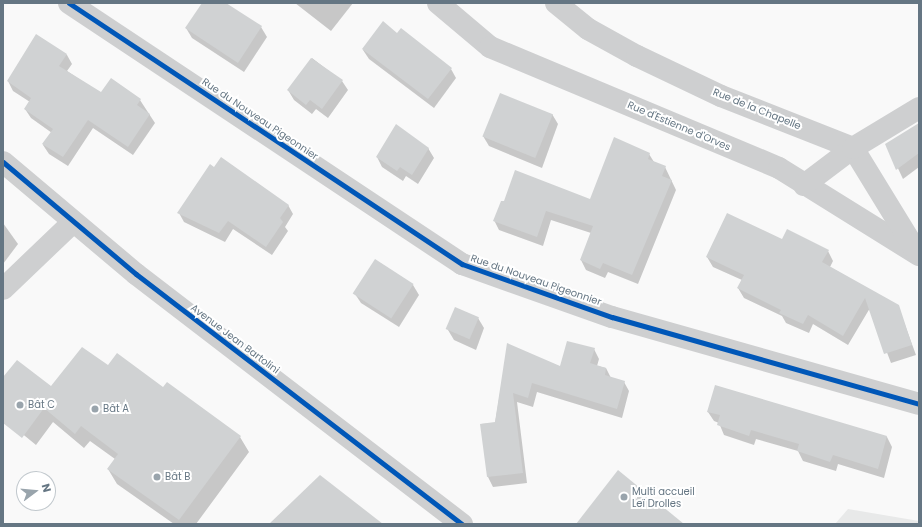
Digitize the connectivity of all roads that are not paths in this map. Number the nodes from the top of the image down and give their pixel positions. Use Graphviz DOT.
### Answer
graph roads {
  1 [pos="69,3"];
  2 [pos="438,3"];
  3 [pos="556,3"];
  4 [pos="919,108"];
  5 [pos="853,148"];
  6 [pos="3,162"];
  7 [pos="804,185"];
  8 [pos="73,222"];
  9 [pos="919,255"];
  10 [pos="3,289"];
  11 [pos="919,404"];
  12 [pos="462,524"];
  1 -- 11 [label="street, Rue du Nouveau Pigeonnier"];
  2 -- 7 [label="street, Rue d'Estienne d'Orves"];
  3 -- 5 [label="street, Rue de la Chapelle"];
  4 -- 5 [label="street"];
  5 -- 7 [label="street"];
  5 -- 9 [label="street"];
  6 -- 8 [label="street, Avenue Jean Bartolini"];
  7 -- 9 [label="street, Rue d'Estienne d'Orves"];
  8 -- 10 [label="street"];
  8 -- 12 [label="street, Avenue Jean Bartolini"];
}
